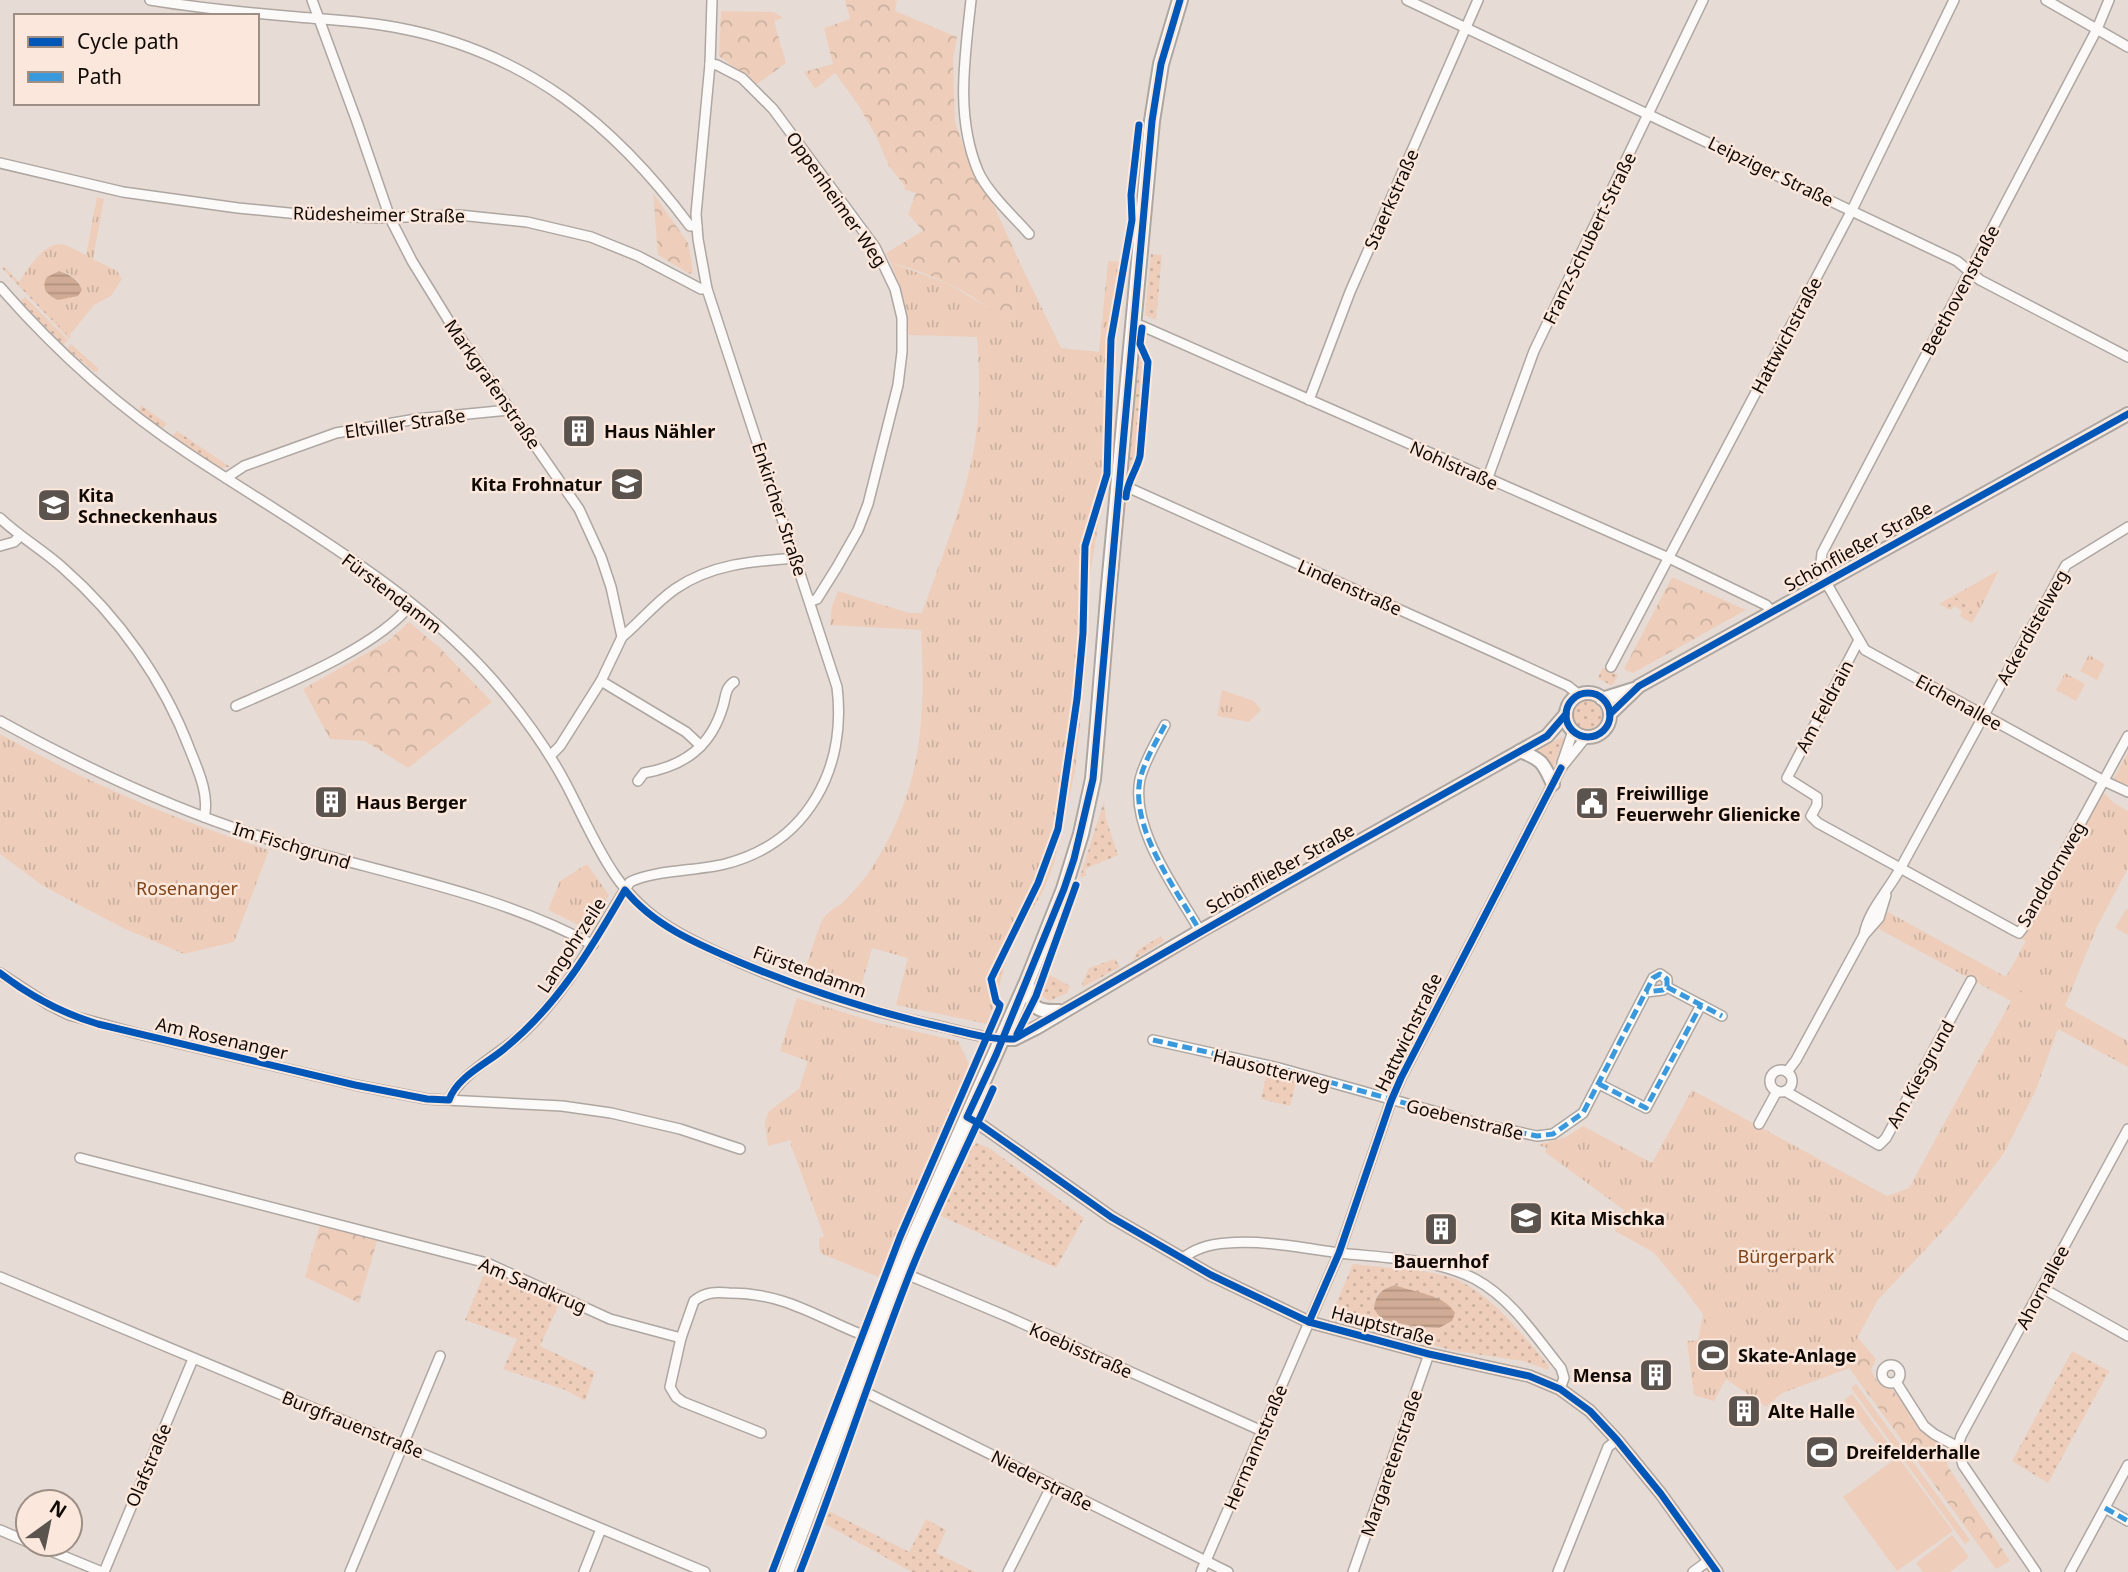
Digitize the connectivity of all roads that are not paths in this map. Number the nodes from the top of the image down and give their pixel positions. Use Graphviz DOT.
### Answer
graph roads {
  1 [pos="150,0"];
  2 [pos="312,0"];
  3 [pos="712,0"];
  4 [pos="971,0"];
  5 [pos="1180,0"];
  6 [pos="1406,0"];
  7 [pos="1478,0"];
  8 [pos="1703,0"];
  9 [pos="1954,0"];
  10 [pos="2046,0"];
  11 [pos="2109,0"];
  12 [pos="318,19"];
  13 [pos="1466,27"];
  14 [pos="2096,29"];
  15 [pos="2128,47"];
  16 [pos="710,64"];
  17 [pos="1649,113"];
  18 [pos="0,163"];
  19 [pos="1852,210"];
  20 [pos="390,218"];
  21 [pos="697,226"];
  22 [pos="1029,234"];
  23 [pos="1970,272"];
  24 [pos="0,287"];
  25 [pos="707,289"];
  26 [pos="1133,325"];
  27 [pos="2128,357"];
  28 [pos="1309,400"];
  29 [pos="509,410"];
  30 [pos="2128,414"];
  31 [pos="226,478"];
  32 [pos="1486,480"];
  33 [pos="1118,485"];
  34 [pos="0,518"];
  35 [pos="2128,527"];
  36 [pos="20,536"];
  37 [pos="0,546"];
  38 [pos="796,558"];
  39 [pos="1669,558"];
  40 [pos="1825,581"];
  41 [pos="811,601"];
  42 [pos="411,604"];
  43 [pos="1772,612"];
  44 [pos="622,638"];
  45 [pos="1859,640"];
  46 [pos="1611,667"];
  47 [pos="601,681"];
  48 [pos="734,682"];
  49 [pos="1634,689"];
  50 [pos="1579,695"];
  51 [pos="1602,699"];
  52 [pos="236,706"];
  53 [pos="1566,714"];
  54 [pos="1610,714"];
  55 [pos="1983,716"];
  56 [pos="0,721"];
  57 [pos="1165,725"];
  58 [pos="1572,730"];
  59 [pos="1547,736"];
  60 [pos="2128,736"];
  61 [pos="1586,737"];
  62 [pos="701,746"];
  63 [pos="1520,751"];
  64 [pos="550,756"];
  65 [pos="1561,768"];
  66 [pos="2104,780"];
  67 [pos="638,781"];
  68 [pos="1553,784"];
  69 [pos="2127,793"];
  70 [pos="204,817"];
  71 [pos="1900,869"];
  72 [pos="625,890"];
  73 [pos="1200,931"];
  74 [pos="593,945"];
  75 [pos="0,973"];
  76 [pos="1971,981"];
  77 [pos="1027,982"];
  78 [pos="1667,987"];
  79 [pos="1646,992"];
  80 [pos="1701,1005"];
  81 [pos="1063,1010"];
  82 [pos="1722,1016"];
  83 [pos="1003,1039"];
  84 [pos="1153,1040"];
  85 [pos="1787,1072"];
  86 [pos="1600,1084"];
  87 [pos="1781,1091"];
  88 [pos="449,1100"];
  89 [pos="1391,1101"];
  90 [pos="967,1117"];
  91 [pos="1759,1124"];
  92 [pos="2128,1129"];
  93 [pos="740,1149"];
  94 [pos="80,1158"];
  95 [pos="1339,1252"];
  96 [pos="1182,1259"];
  97 [pos="899,1271"];
  98 [pos="0,1277"];
  99 [pos="2042,1288"];
  100 [pos="1309,1322"];
  101 [pos="2128,1336"];
  102 [pos="681,1338"];
  103 [pos="873,1339"];
  104 [pos="1429,1354"];
  105 [pos="440,1356"];
  106 [pos="193,1359"];
  107 [pos="1896,1382"];
  108 [pos="855,1387"];
  109 [pos="1560,1390"];
  110 [pos="1262,1431"];
  111 [pos="761,1433"];
  112 [pos="1617,1440"];
  113 [pos="403,1444"];
  114 [pos="1958,1447"];
  115 [pos="2128,1465"];
  116 [pos="1052,1485"];
  117 [pos="2105,1508"];
  118 [pos="2128,1521"];
  119 [pos="601,1529"];
  120 [pos="68,1558"];
  121 [pos="1709,1560"];
  122 [pos="1206,1561"];
  123 [pos="102,1572"];
  124 [pos="350,1572"];
  125 [pos="584,1572"];
  126 [pos="705,1572"];
  127 [pos="786,1572"];
  128 [pos="1008,1572"];
  129 [pos="1201,1572"];
  130 [pos="1228,1572"];
  131 [pos="1353,1572"];
  132 [pos="1558,1572"];
  133 [pos="1693,1572"];
  134 [pos="1717,1572"];
  135 [pos="2036,1572"];
  136 [pos="2070,1572"];
  1 -- 12 [label="street"];
  2 -- 12 [label="street, Markgrafenstraße"];
  3 -- 16 [label="street, Enkircher Straße"];
  4 -- 22 [label="street"];
  5 -- 26 [label="main road"];
  6 -- 13 [label="street, Leipziger Straße"];
  7 -- 13 [label="street, Staerkstraße"];
  8 -- 17 [label="street, Franz-Schubert-Straße"];
  9 -- 19 [label="street, Hattwichstraße"];
  10 -- 14 [label="street"];
  11 -- 14 [label="street, Beethovenstraße"];
  12 -- 20 [label="street, Markgrafenstraße"];
  12 -- 21 [label="street"];
  13 -- 17 [label="street, Leipziger Straße"];
  13 -- 28 [label="street, Staerkstraße"];
  14 -- 15 [label="street"];
  14 -- 23 [label="street, Beethovenstraße"];
  16 -- 21 [label="street, Enkircher Straße"];
  16 -- 41 [label="street, Oppenheimer Weg"];
  17 -- 19 [label="street, Leipziger Straße"];
  17 -- 32 [label="street, Franz-Schubert-Straße"];
  18 -- 20 [label="street, Rüdesheimer Straße"];
  19 -- 23 [label="street, Leipziger Straße"];
  19 -- 39 [label="street, Hattwichstraße"];
  20 -- 25 [label="street, Rüdesheimer Straße"];
  20 -- 29 [label="street, Markgrafenstraße"];
  21 -- 25 [label="street, Enkircher Straße"];
  23 -- 27 [label="street, Leipziger Straße"];
  23 -- 40 [label="street, Beethovenstraße"];
  24 -- 31 [label="street, Fürstendamm"];
  25 -- 38 [label="street, Enkircher Straße"];
  26 -- 28 [label="street, Nohlstraße"];
  26 -- 33 [label="main road"];
  28 -- 32 [label="street, Nohlstraße"];
  29 -- 31 [label="street, Eltviller Straße"];
  29 -- 44 [label="street, Markgrafenstraße"];
  30 -- 40 [label="main road, Schönfließer Straße"];
  31 -- 42 [label="street, Fürstendamm"];
  32 -- 39 [label="street, Nohlstraße"];
  33 -- 50 [label="street, Lindenstraße"];
  33 -- 77 [label="main road"];
  34 -- 36 [label="street"];
  35 -- 55 [label="street, Ackerdistelweg"];
  36 -- 37 [label="street"];
  36 -- 70 [label="street"];
  38 -- 41 [label="street, Enkircher Straße"];
  38 -- 44 [label="street"];
  39 -- 43 [label="street, Nohlstraße"];
  39 -- 46 [label="street, Hattwichstraße"];
  40 -- 43 [label="main road, Schönfließer Straße"];
  40 -- 45 [label="street, Eichenallee"];
  41 -- 72 [label="street, Enkircher Straße"];
  42 -- 52 [label="street"];
  42 -- 64 [label="street, Fürstendamm"];
  43 -- 49 [label="main road, Schönfließer Straße"];
  44 -- 47 [label="street"];
  45 -- 55 [label="street, Eichenallee"];
  45 -- 71 [label="street, Am Feldrain"];
  47 -- 62 [label="street"];
  47 -- 64 [label="street"];
  48 -- 62 [label="street"];
  49 -- 51 [label="main road, Schönfließer Straße"];
  49 -- 54 [label="main road, Schönfließer Straße"];
  50 -- 51 [label="main road"];
  50 -- 53 [label="main road"];
  51 -- 54 [label="main road"];
  53 -- 58 [label="main road"];
  53 -- 59 [label="main road, Schönfließer Straße"];
  54 -- 61 [label="main road"];
  55 -- 66 [label="street, Eichenallee"];
  55 -- 71 [label="street"];
  56 -- 70 [label="street, Im Fischgrund"];
  57 -- 73 [label="street"];
  58 -- 59 [label="main road, Schönfließer Straße"];
  58 -- 61 [label="main road"];
  58 -- 65 [label="street, Hattwichstraße"];
  59 -- 63 [label="main road, Schönfließer Straße"];
  60 -- 66 [label="street, Sanddornweg"];
  61 -- 65 [label="street, Hattwichstraße"];
  62 -- 67 [label="street"];
  63 -- 68 [label="main road"];
  63 -- 73 [label="main road, Schönfließer Straße"];
  64 -- 72 [label="street, Fürstendamm"];
  65 -- 68 [label="street, Hattwichstraße"];
  66 -- 69 [label="street, Eichenallee"];
  66 -- 71 [label="street, Sanddornweg"];
  68 -- 89 [label="street, Hattwichstraße"];
  70 -- 74 [label="street, Im Fischgrund"];
  71 -- 85 [label="street"];
  72 -- 74 [label="street, Langohrzeile"];
  72 -- 83 [label="street, Fürstendamm"];
  73 -- 81 [label="main road, Schönfließer Straße"];
  74 -- 88 [label="street, Langohrzeile"];
  75 -- 88 [label="street, Am Rosenanger"];
  76 -- 87 [label="street, Am Kiesgrund"];
  77 -- 81 [label="main road"];
  77 -- 83 [label="main road"];
  78 -- 79 [label="street"];
  78 -- 79 [label="street"];
  78 -- 80 [label="street"];
  79 -- 86 [label="street, Goebenstraße"];
  80 -- 82 [label="street"];
  80 -- 86 [label="street"];
  81 -- 83 [label="main road, Schönfließer Straße"];
  83 -- 90 [label="main road"];
  84 -- 89 [label="street, Hausotterweg"];
  85 -- 87 [label="street"];
  85 -- 87 [label="street"];
  86 -- 89 [label="street, Goebenstraße"];
  87 -- 91 [label="street"];
  88 -- 93 [label="street, Am Rosenanger"];
  89 -- 95 [label="street, Hattwichstraße"];
  90 -- 96 [label="street, Hauptstraße"];
  90 -- 97 [label="main road"];
  92 -- 99 [label="street, Ahornallee"];
  94 -- 102 [label="street, Am Sandkrug"];
  95 -- 96 [label="street"];
  95 -- 100 [label="street, Hattwichstraße"];
  95 -- 109 [label="street"];
  96 -- 100 [label="street, Hauptstraße"];
  97 -- 103 [label="main road"];
  97 -- 110 [label="street, Koebisstraße"];
  98 -- 106 [label="street, Burgfrauenstraße"];
  99 -- 101 [label="street"];
  99 -- 114 [label="street, Ahornallee"];
  100 -- 104 [label="street, Hauptstraße"];
  100 -- 110 [label="street, Hermannstraße"];
  102 -- 103 [label="street"];
  102 -- 111 [label="street"];
  103 -- 108 [label="main road"];
  104 -- 109 [label="street, Hauptstraße"];
  104 -- 131 [label="street, Margaretenstraße"];
  105 -- 113 [label="street"];
  106 -- 113 [label="street, Burgfrauenstraße"];
  106 -- 123 [label="street, Olafstraße"];
  107 -- 114 [label="street"];
  108 -- 116 [label="street, Niederstraße"];
  108 -- 127 [label="main road"];
  109 -- 112 [label="street, Hauptstraße"];
  110 -- 122 [label="street, Hermannstraße"];
  112 -- 121 [label="street, Hauptstraße"];
  112 -- 132 [label="street"];
  113 -- 119 [label="street, Burgfrauenstraße"];
  113 -- 124 [label="street"];
  114 -- 135 [label="street"];
  115 -- 117 [label="street"];
  116 -- 122 [label="street, Niederstraße"];
  116 -- 128 [label="street"];
  117 -- 118 [label="street"];
  117 -- 136 [label="street"];
  119 -- 125 [label="street"];
  119 -- 126 [label="street, Burgfrauenstraße"];
  120 -- 123 [label="street"];
  121 -- 133 [label="street"];
  121 -- 134 [label="street, Hauptstraße"];
  122 -- 129 [label="street, Hermannstraße"];
  122 -- 130 [label="street, Niederstraße"];
}
